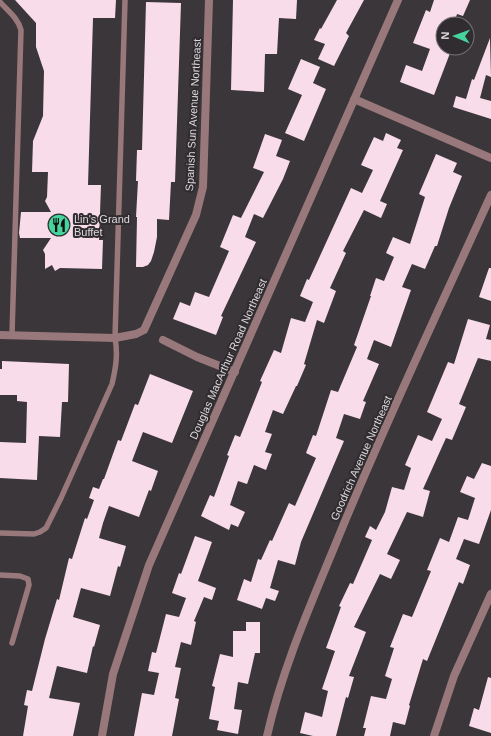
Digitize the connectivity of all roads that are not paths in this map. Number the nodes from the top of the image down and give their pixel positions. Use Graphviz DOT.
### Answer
graph roads {
  1 [pos="125,0"];
  2 [pos="209,0"];
  3 [pos="398,0"];
  4 [pos="0,2"];
  5 [pos="354,99"];
  6 [pos="491,158"];
  7 [pos="491,195"];
  8 [pos="0,335"];
  9 [pos="12,335"];
  10 [pos="115,338"];
  11 [pos="163,340"];
  12 [pos="235,372"];
  13 [pos="0,532"];
  14 [pos="0,575"];
  15 [pos="491,594"];
  16 [pos="12,643"];
  17 [pos="102,736"];
  18 [pos="267,736"];
  19 [pos="434,736"];
  1 -- 10 [label="lane"];
  2 -- 10 [label="street, Spanish Sun Avenue Northeast"];
  3 -- 5 [label="street, Douglas MacArthur Road Northeast"];
  4 -- 9 [label="lane"];
  5 -- 6 [label="street"];
  5 -- 12 [label="street, Douglas MacArthur Road Northeast"];
  7 -- 18 [label="street, Goodrich Avenue Northeast"];
  8 -- 9 [label="street, Spanish Sun Avenue Northeast"];
  9 -- 10 [label="street, Spanish Sun Avenue Northeast"];
  10 -- 13 [label="lane"];
  11 -- 12 [label="street"];
  12 -- 17 [label="street, Douglas MacArthur Road Northeast"];
  14 -- 16 [label="lane"];
  15 -- 19 [label="street"];
}
